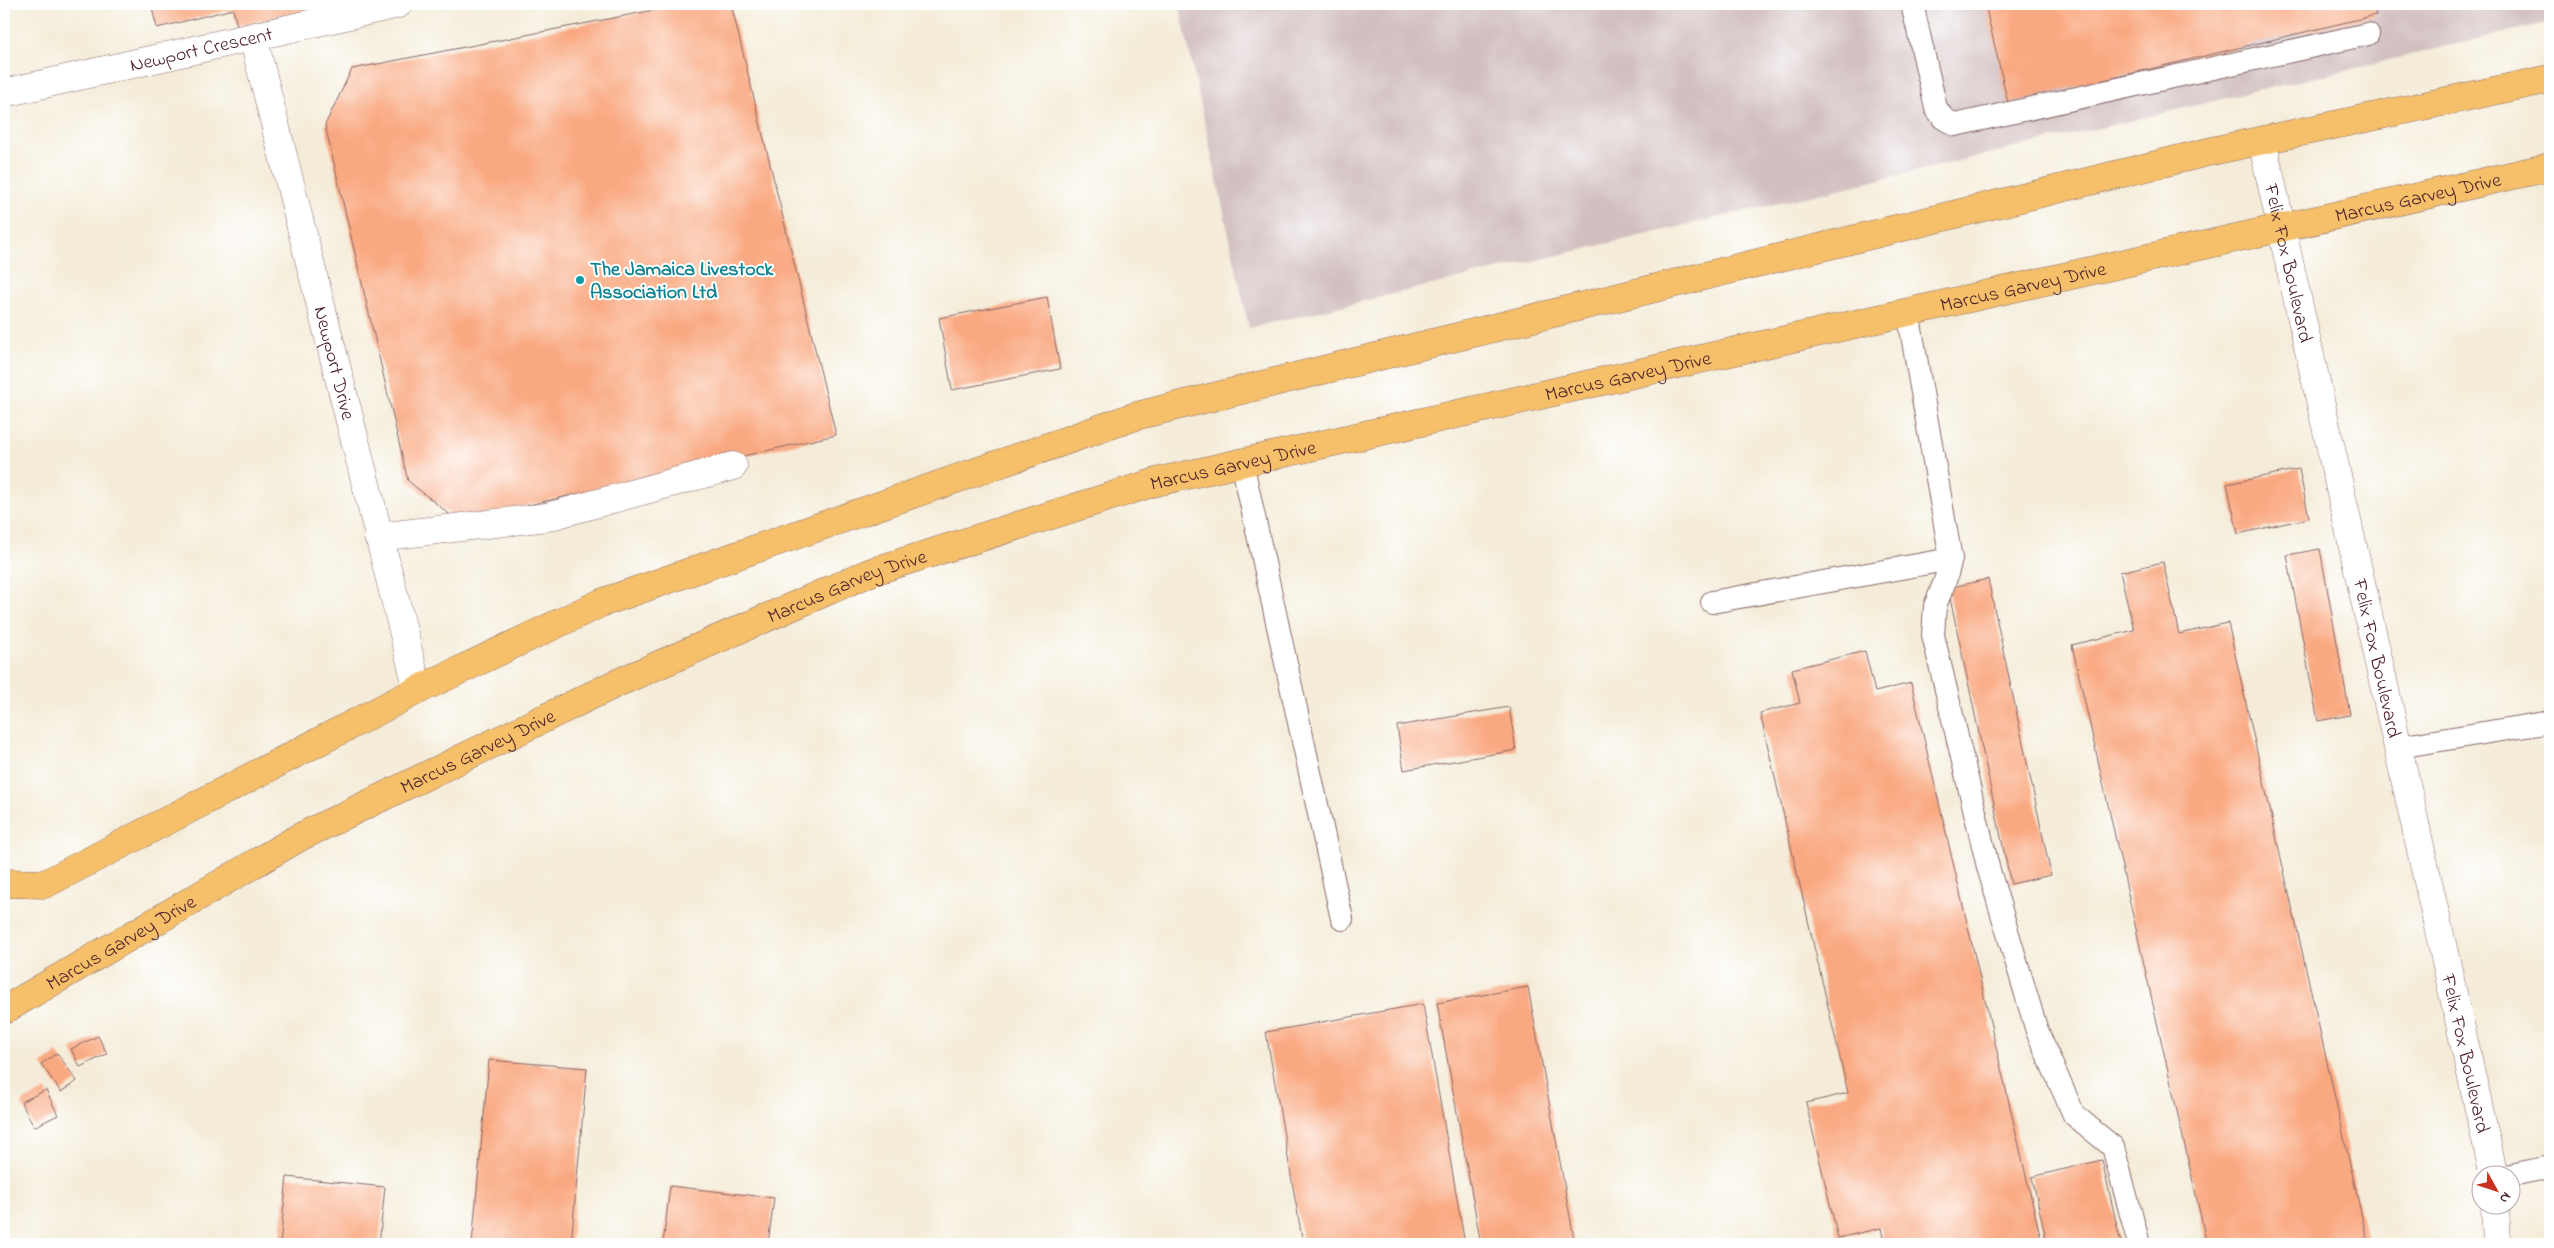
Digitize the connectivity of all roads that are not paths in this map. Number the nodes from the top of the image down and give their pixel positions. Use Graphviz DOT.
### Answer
graph roads {
  1 [pos="398,4"];
  2 [pos="1912,4"];
  3 [pos="2368,34"];
  4 [pos="253,37"];
  5 [pos="2550,78"];
  6 [pos="4,92"];
  7 [pos="2262,141"];
  8 [pos="2550,167"];
  9 [pos="2282,228"];
  10 [pos="1908,312"];
  11 [pos="1242,462"];
  12 [pos="733,466"];
  13 [pos="378,537"];
  14 [pos="1951,559"];
  15 [pos="1712,602"];
  16 [pos="418,690"];
  17 [pos="2550,722"];
  18 [pos="2398,747"];
  19 [pos="4,883"];
  20 [pos="1342,919"];
  21 [pos="4,1010"];
  22 [pos="2492,1166"];
  23 [pos="2550,1167"];
  24 [pos="2522,1173"];
  25 [pos="2496,1216"];
  26 [pos="2139,1244"];
  27 [pos="2497,1244"];
  1 -- 4 [label="street, Newport Crescent"];
  2 -- 3 [label="lane"];
  4 -- 6 [label="street, Newport Crescent"];
  4 -- 13 [label="street, Newport Drive"];
  5 -- 7 [label="highway"];
  7 -- 9 [label="street, Felix Fox Boulevard"];
  7 -- 16 [label="highway"];
  8 -- 9 [label="highway, Marcus Garvey Drive"];
  9 -- 10 [label="highway, Marcus Garvey Drive"];
  9 -- 18 [label="street, Felix Fox Boulevard"];
  10 -- 11 [label="highway, Marcus Garvey Drive"];
  10 -- 14 [label="lane"];
  11 -- 20 [label="lane"];
  11 -- 21 [label="highway, Marcus Garvey Drive"];
  12 -- 13 [label="street"];
  13 -- 16 [label="street, Newport Drive"];
  14 -- 15 [label="lane"];
  14 -- 26 [label="lane"];
  16 -- 19 [label="highway"];
  17 -- 18 [label="lane"];
  18 -- 22 [label="street, Felix Fox Boulevard"];
  23 -- 24 [label="lane"];
  25 -- 27 [label="street"];
}
